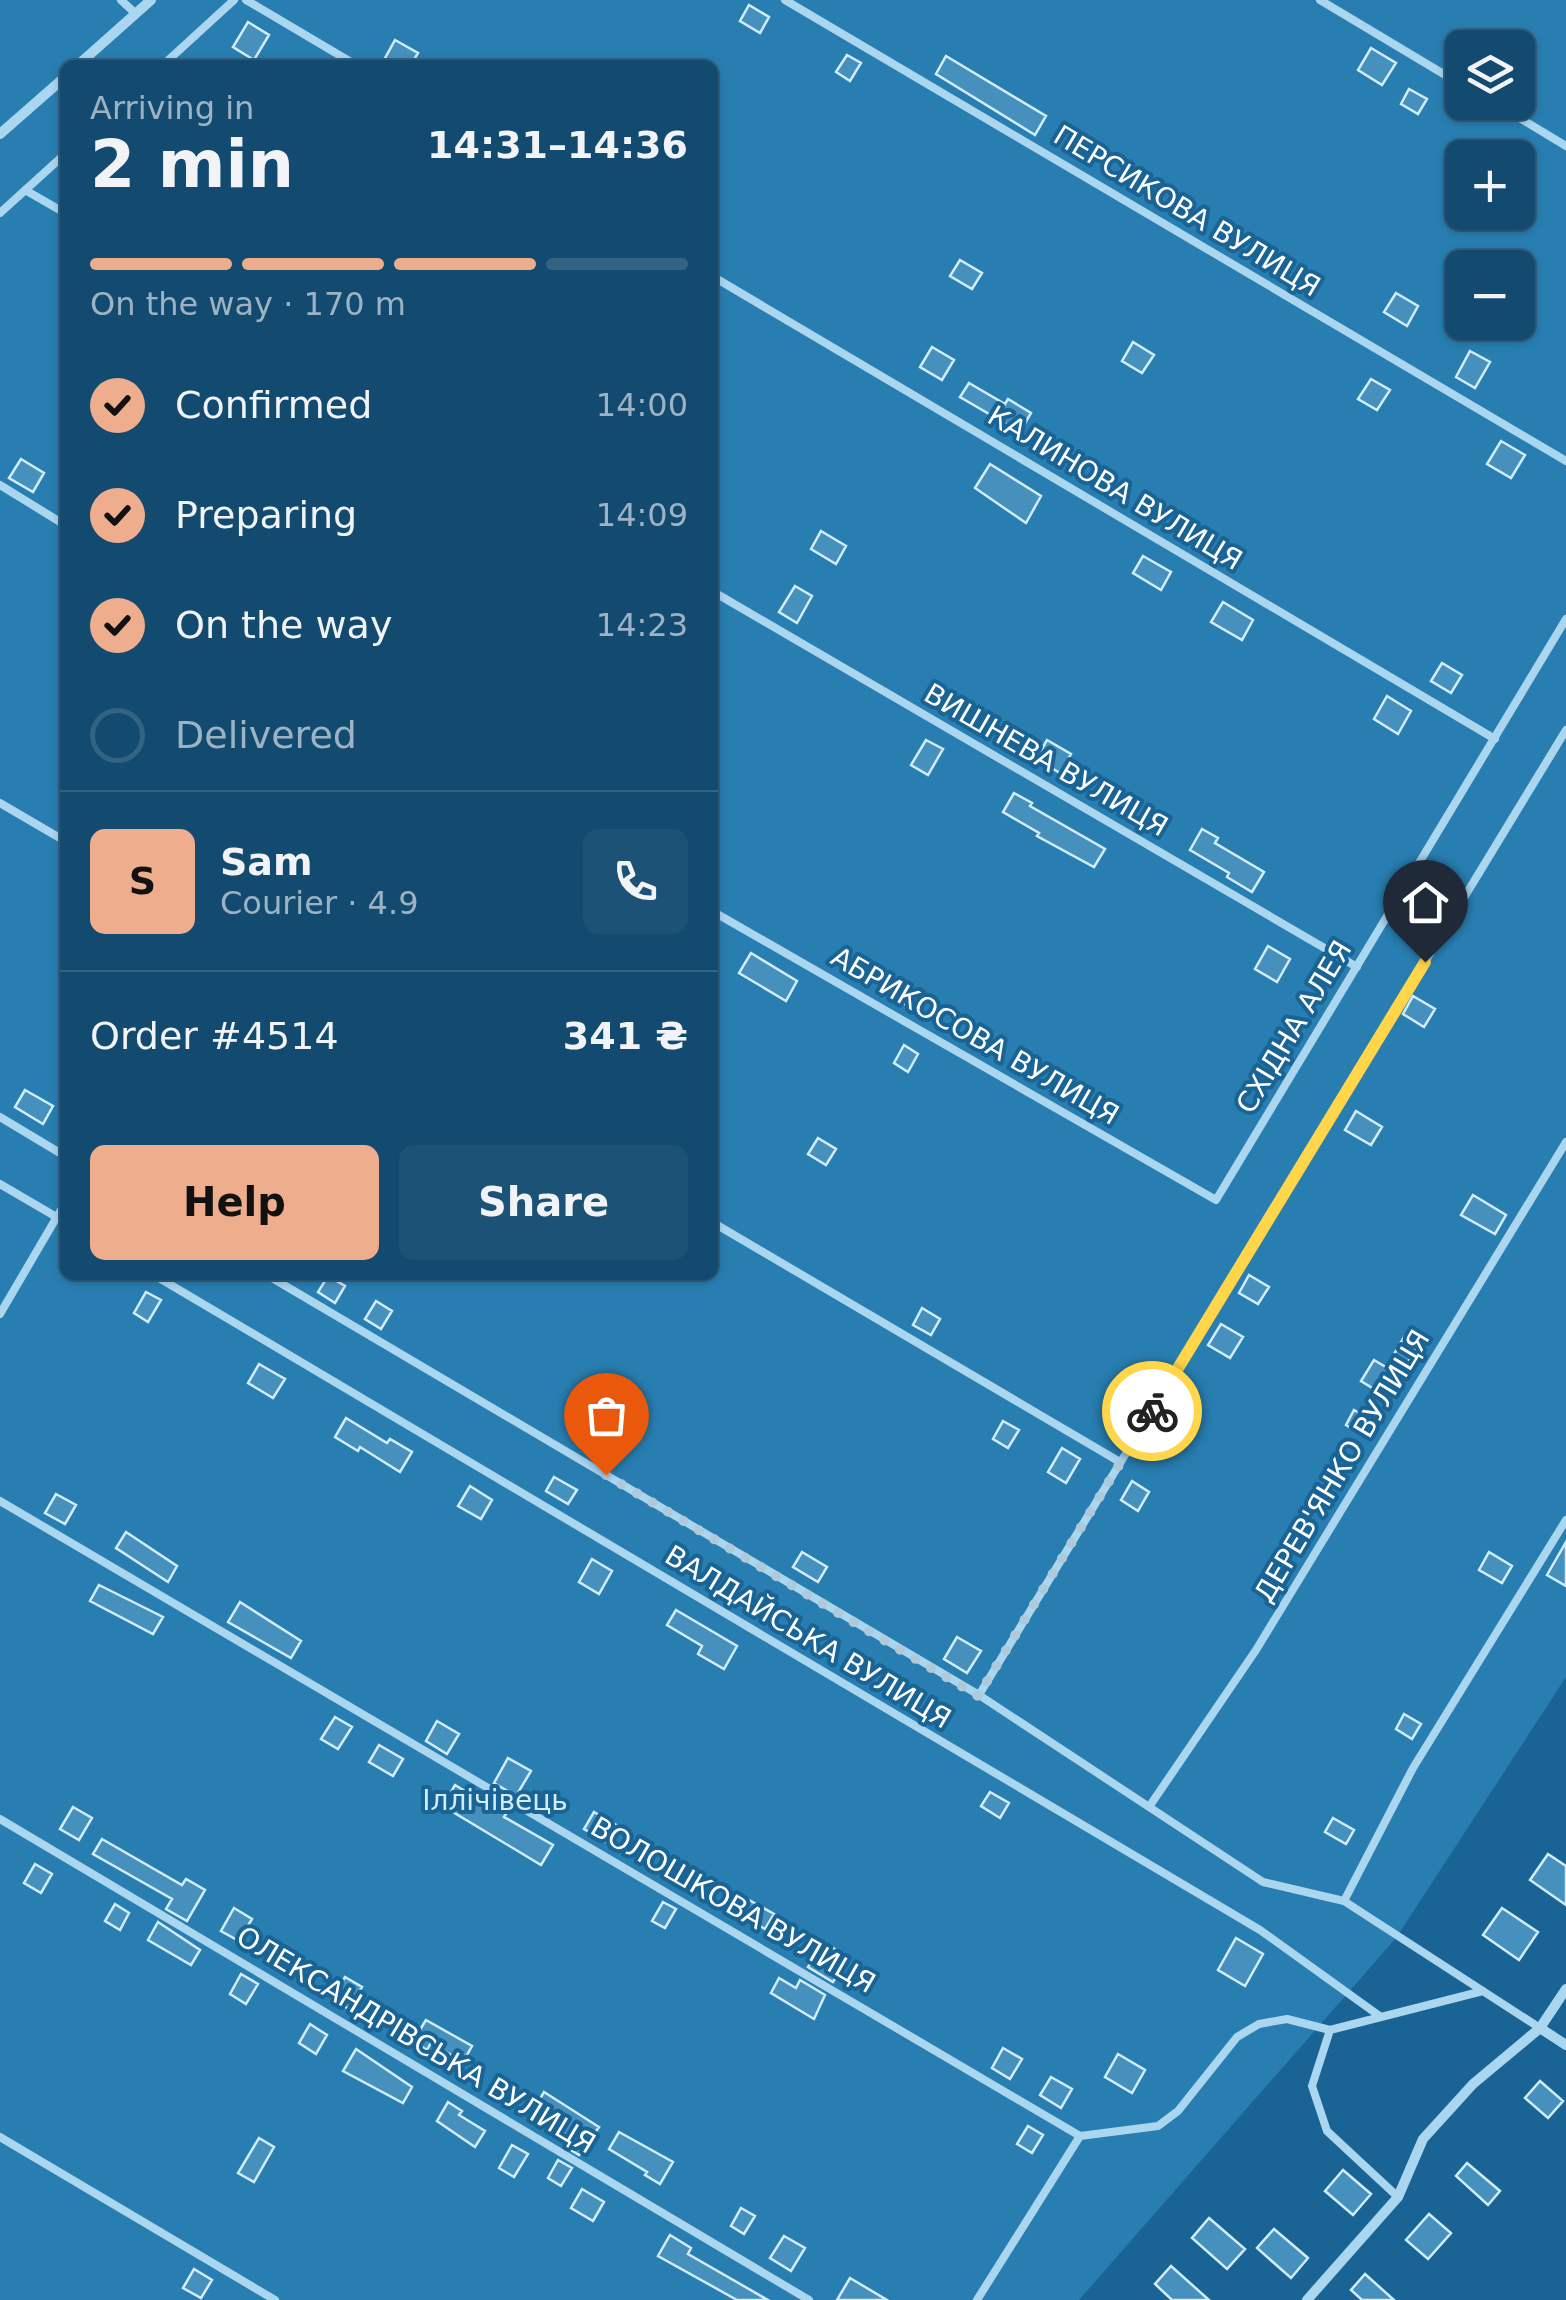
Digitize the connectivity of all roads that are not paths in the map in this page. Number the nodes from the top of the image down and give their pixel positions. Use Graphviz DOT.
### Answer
graph roads {
  1 [pos="121,0"];
  2 [pos="151,0"];
  3 [pos="234,0"];
  4 [pos="246,0"];
  5 [pos="785,0"];
  6 [pos="1320,0"];
  7 [pos="136,14"];
  8 [pos="84,60"];
  9 [pos="168,60"];
  10 [pos="348,60"];
  11 [pos="1445,74"];
  12 [pos="60,80"];
  13 [pos="1523,120"];
  14 [pos="0,134"];
  15 [pos="1566,146"];
  16 [pos="60,159"];
  17 [pos="26,190"];
  18 [pos="60,210"];
  19 [pos="0,213"];
  20 [pos="718,280"];
  21 [pos="1566,462"];
  22 [pos="0,485"];
  23 [pos="60,522"];
  24 [pos="718,595"];
  25 [pos="1566,619"];
  26 [pos="1566,730"];
  27 [pos="1495,740"];
  28 [pos="0,802"];
  29 [pos="60,838"];
  30 [pos="718,914"];
  31 [pos="1357,968"];
  32 [pos="0,1117"];
  33 [pos="1566,1142"];
  34 [pos="60,1153"];
  35 [pos="0,1184"];
  36 [pos="1216,1200"];
  37 [pos="60,1219"];
  38 [pos="60,1222"];
  39 [pos="718,1226"];
  40 [pos="162,1280"];
  41 [pos="275,1280"];
  42 [pos="0,1314"];
  43 [pos="1120,1462"];
  44 [pos="0,1501"];
  45 [pos="1566,1520"];
  46 [pos="978,1696"];
  47 [pos="1149,1807"];
  48 [pos="0,1819"];
  49 [pos="1344,1901"];
  50 [pos="1566,1990"];
  51 [pos="1483,1991"];
  52 [pos="1380,2017"];
  53 [pos="1540,2028"];
  54 [pos="1330,2030"];
  55 [pos="1566,2045"];
  56 [pos="1080,2136"];
  57 [pos="0,2137"];
  58 [pos="1398,2198"];
  59 [pos="275,2300"];
  60 [pos="809,2300"];
  61 [pos="977,2300"];
  62 [pos="1307,2300"];
  1 -- 7 [label="lane"];
  2 -- 7 [label="street"];
  3 -- 9 [label="lane"];
  4 -- 10 [label="lane"];
  5 -- 21 [label="lane, ПЕРСИКОВА ВУЛИЦЯ"];
  6 -- 11 [label="lane"];
  7 -- 8 [label="street"];
  12 -- 14 [label="street"];
  13 -- 15 [label="lane"];
  16 -- 17 [label="lane"];
  17 -- 18 [label="lane"];
  17 -- 19 [label="lane"];
  20 -- 27 [label="lane, КАЛИНОВА ВУЛИЦЯ"];
  22 -- 23 [label="lane"];
  24 -- 31 [label="lane, ВИШНЕВА ВУЛИЦЯ"];
  25 -- 27 [label="lane, СХІДНА АЛЕЯ"];
  26 -- 43 [label="lane"];
  27 -- 31 [label="lane, СХІДНА АЛЕЯ"];
  28 -- 29 [label="lane"];
  30 -- 36 [label="lane, АБРИКОСОВА ВУЛИЦЯ"];
  31 -- 36 [label="lane, СХІДНА АЛЕЯ"];
  32 -- 34 [label="lane"];
  33 -- 47 [label="lane, ДЕРЕВ'ЯНКО ВУЛИЦЯ"];
  35 -- 37 [label="lane"];
  38 -- 42 [label="lane"];
  39 -- 43 [label="lane"];
  40 -- 52 [label="lane, ВАЛДАЙСЬКА ВУЛИЦЯ"];
  41 -- 46 [label="lane"];
  43 -- 46 [label="lane"];
  44 -- 56 [label="lane, ВОЛОШКОВА ВУЛИЦЯ"];
  45 -- 49 [label="lane"];
  46 -- 47 [label="lane"];
  47 -- 49 [label="lane"];
  48 -- 60 [label="lane, ОЛЕКСАНДРІВСЬКА ВУЛИЦЯ"];
  49 -- 51 [label="lane"];
  50 -- 53 [label="street"];
  51 -- 52 [label="lane"];
  51 -- 53 [label="lane"];
  52 -- 54 [label="lane"];
  53 -- 55 [label="street"];
  53 -- 58 [label="street"];
  54 -- 56 [label="lane"];
  54 -- 58 [label="lane"];
  56 -- 61 [label="lane"];
  57 -- 59 [label="lane"];
  58 -- 62 [label="street"];
}
